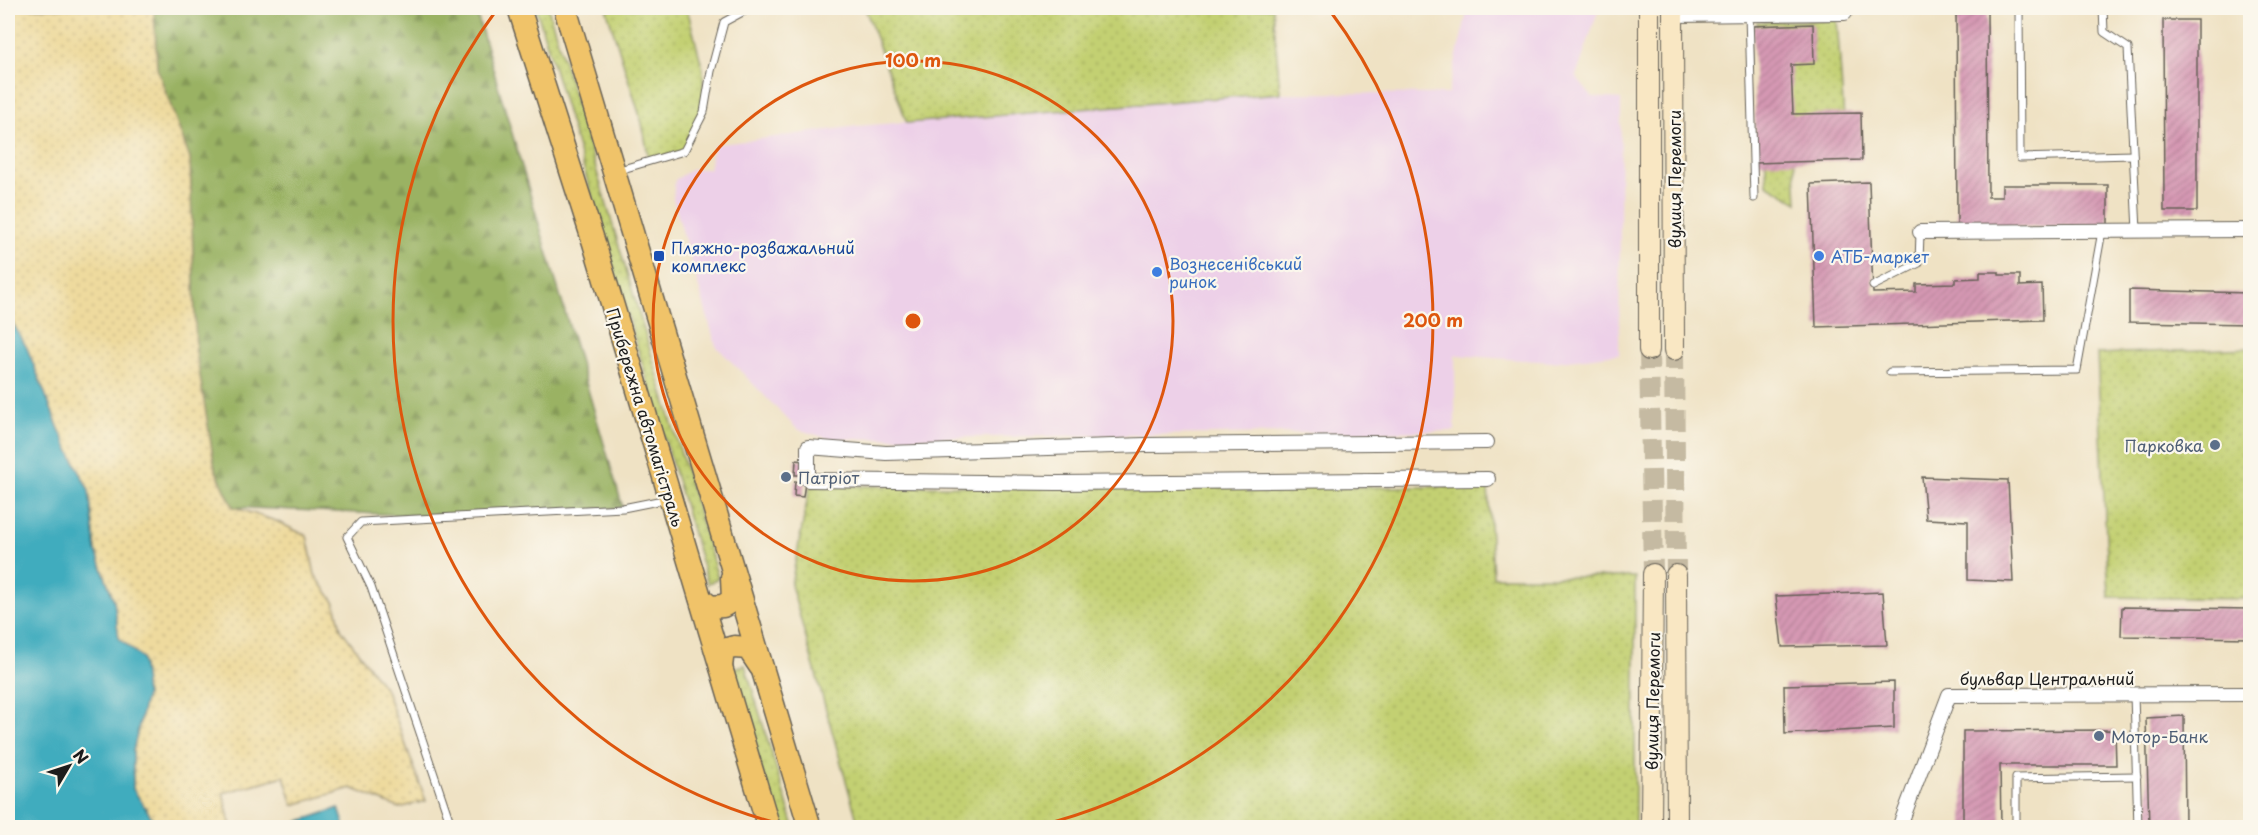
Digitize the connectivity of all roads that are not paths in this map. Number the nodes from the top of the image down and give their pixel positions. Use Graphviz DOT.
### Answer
graph roads {
  1 [pos="519,8"];
  2 [pos="565,8"];
  3 [pos="750,8"];
  4 [pos="1649,8"];
  5 [pos="2019,8"];
  6 [pos="2103,8"];
  7 [pos="1673,11"];
  8 [pos="1845,13"];
  9 [pos="1749,14"];
  10 [pos="2133,155"];
  11 [pos="614,172"];
  12 [pos="1754,198"];
  13 [pos="2250,230"];
  14 [pos="2102,231"];
  15 [pos="2137,231"];
  16 [pos="1920,232"];
  17 [pos="1873,286"];
  18 [pos="1649,350"];
  19 [pos="1674,350"];
  20 [pos="1890,372"];
  21 [pos="1487,442"];
  22 [pos="1488,479"];
  23 [pos="670,498"];
  24 [pos="731,568"];
  25 [pos="1653,574"];
  26 [pos="1676,575"];
  27 [pos="701,599"];
  28 [pos="720,667"];
  29 [pos="762,670"];
  30 [pos="2134,694"];
  31 [pos="2250,694"];
  32 [pos="2137,776"];
  33 [pos="452,828"];
  34 [pos="769,828"];
  35 [pos="810,828"];
  36 [pos="1651,828"];
  37 [pos="1677,828"];
  38 [pos="1899,828"];
  39 [pos="2016,828"];
  40 [pos="2138,828"];
  1 -- 23 [label="main road, Прибережна автомагістраль"];
  2 -- 11 [label="main road"];
  3 -- 11 [label="lane"];
  4 -- 18 [label="main road, вулиця Перемоги"];
  5 -- 10 [label="lane"];
  6 -- 10 [label="lane"];
  7 -- 9 [label="street"];
  7 -- 19 [label="main road, вулиця Перемоги"];
  8 -- 9 [label="street"];
  9 -- 12 [label="lane"];
  10 -- 15 [label="lane"];
  11 -- 24 [label="main road"];
  13 -- 15 [label="street"];
  14 -- 15 [label="street"];
  14 -- 16 [label="street"];
  14 -- 20 [label="lane"];
  16 -- 17 [label="lane"];
  21 -- 22 [label="street"];
  23 -- 27 [label="main road, Прибережна автомагістраль"];
  23 -- 33 [label="lane"];
  24 -- 27 [label="main road"];
  24 -- 29 [label="main road"];
  25 -- 36 [label="main road, вулиця Перемоги"];
  26 -- 37 [label="main road, вулиця Перемоги"];
  27 -- 28 [label="main road, Прибережна автомагістраль"];
  28 -- 29 [label="main road"];
  28 -- 34 [label="main road, Прибережна автомагістраль"];
  29 -- 35 [label="main road"];
  30 -- 31 [label="street, бульвар Центральний"];
  30 -- 32 [label="lane"];
  30 -- 38 [label="street, бульвар Центральний"];
  32 -- 39 [label="lane"];
  32 -- 40 [label="lane"];
}
